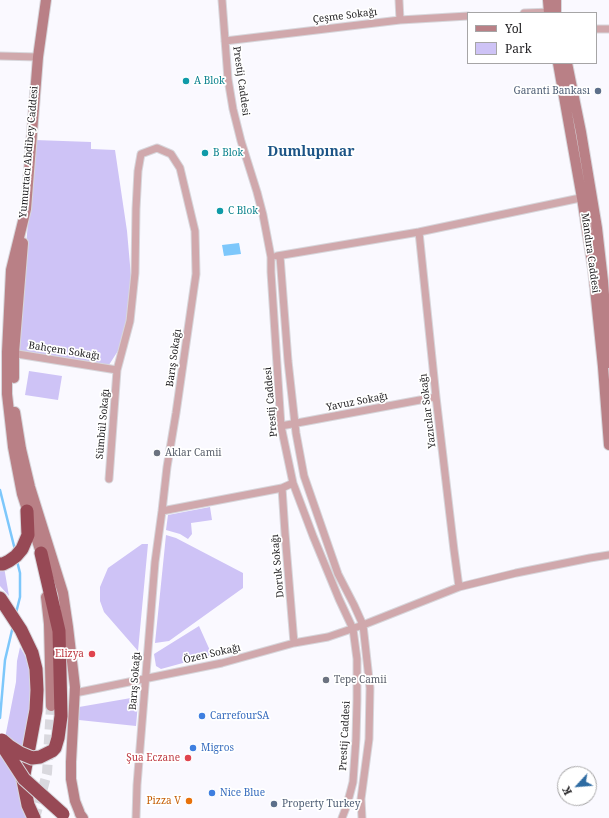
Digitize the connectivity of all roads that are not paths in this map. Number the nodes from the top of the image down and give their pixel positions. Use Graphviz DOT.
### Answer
graph roads {
  1 [pos="46,0"];
  2 [pos="222,0"];
  3 [pos="399,0"];
  4 [pos="548,0"];
  5 [pos="556,0"];
  6 [pos="553,12"];
  7 [pos="467,16"];
  8 [pos="400,20"];
  9 [pos="597,29"];
  10 [pos="609,30"];
  11 [pos="225,41"];
  12 [pos="0,56"];
  13 [pos="38,57"];
  14 [pos="558,64"];
  15 [pos="567,64"];
  16 [pos="587,197"];
  17 [pos="419,232"];
  18 [pos="280,256"];
  19 [pos="271,257"];
  20 [pos="605,266"];
  21 [pos="10,353"];
  22 [pos="609,363"];
  23 [pos="117,370"];
  24 [pos="436,396"];
  25 [pos="295,424"];
  26 [pos="281,426"];
  27 [pos="609,445"];
  28 [pos="109,479"];
  29 [pos="293,483"];
  30 [pos="282,488"];
  31 [pos="27,511"];
  32 [pos="162,511"];
  33 [pos="41,552"];
  34 [pos="609,555"];
  35 [pos="1,564"];
  36 [pos="459,587"];
  37 [pos="2,600"];
  38 [pos="363,625"];
  39 [pos="353,629"];
  40 [pos="294,643"];
  41 [pos="146,678"];
  42 [pos="75,693"];
  43 [pos="51,706"];
  44 [pos="0,738"];
  45 [pos="0,742"];
  46 [pos="66,816"];
  47 [pos="34,818"];
  48 [pos="83,818"];
  49 [pos="136,818"];
  50 [pos="342,818"];
  51 [pos="362,818"];
  1 -- 13 [label="main road, Yumurtacı Abdibey Caddesi"];
  2 -- 11 [label="street, Prestij Caddesi"];
  3 -- 8 [label="street"];
  4 -- 6 [label="main road"];
  5 -- 6 [label="main road"];
  7 -- 8 [label="street, Çeşme Sokağı"];
  8 -- 11 [label="street, Çeşme Sokağı"];
  9 -- 10 [label="street"];
  11 -- 19 [label="street, Prestij Caddesi"];
  12 -- 13 [label="street"];
  13 -- 21 [label="main road, Yumurtacı Abdibey Caddesi"];
  14 -- 16 [label="main road, Mandıra Caddesi"];
  15 -- 16 [label="main road, Mandıra Caddesi"];
  16 -- 17 [label="street"];
  16 -- 20 [label="main road, Mandıra Caddesi"];
  16 -- 27 [label="main road, Mandıra Caddesi"];
  17 -- 18 [label="street"];
  17 -- 24 [label="street, Yazıcılar Sokağı"];
  18 -- 19 [label="street"];
  18 -- 25 [label="street, Prestij Caddesi"];
  19 -- 26 [label="street, Prestij Caddesi"];
  20 -- 22 [label="main road, Mandıra Caddesi"];
  21 -- 23 [label="street, Bahçem Sokağı"];
  21 -- 31 [label="main road, Yumurtacı Abdibey Caddesi"];
  21 -- 42 [label="main road"];
  23 -- 28 [label="street, Sümbül Sokağı"];
  23 -- 32 [label="street, Barış Sokağı"];
  24 -- 25 [label="street, Yavuz Sokağı"];
  24 -- 36 [label="street, Yazıcılar Sokağı"];
  25 -- 26 [label="street, Yavuz Sokağı"];
  25 -- 38 [label="street, Prestij Caddesi"];
  26 -- 29 [label="street, Prestij Caddesi"];
  29 -- 30 [label="street"];
  29 -- 39 [label="street, Prestij Caddesi"];
  30 -- 32 [label="street"];
  30 -- 40 [label="street, Doruk Sokağı"];
  31 -- 33 [label="main road, Yumurtacı Abdibey Caddesi"];
  31 -- 35 [label="highway"];
  32 -- 41 [label="street, Barış Sokağı"];
  33 -- 43 [label="main road, Yumurtacı Abdibey Caddesi"];
  33 -- 44 [label="highway, bridge"];
  34 -- 36 [label="street, Özen Sokağı"];
  36 -- 38 [label="street, Özen Sokağı"];
  37 -- 47 [label="highway"];
  38 -- 39 [label="street, Özen Sokağı"];
  38 -- 51 [label="street, Prestij Caddesi"];
  39 -- 40 [label="street, Özen Sokağı"];
  39 -- 50 [label="street, Prestij Caddesi"];
  40 -- 41 [label="street, Özen Sokağı"];
  41 -- 42 [label="street, Özen Sokağı"];
  41 -- 49 [label="street, Barış Sokağı"];
  42 -- 48 [label="main road"];
  45 -- 46 [label="highway, bridge"];
}
